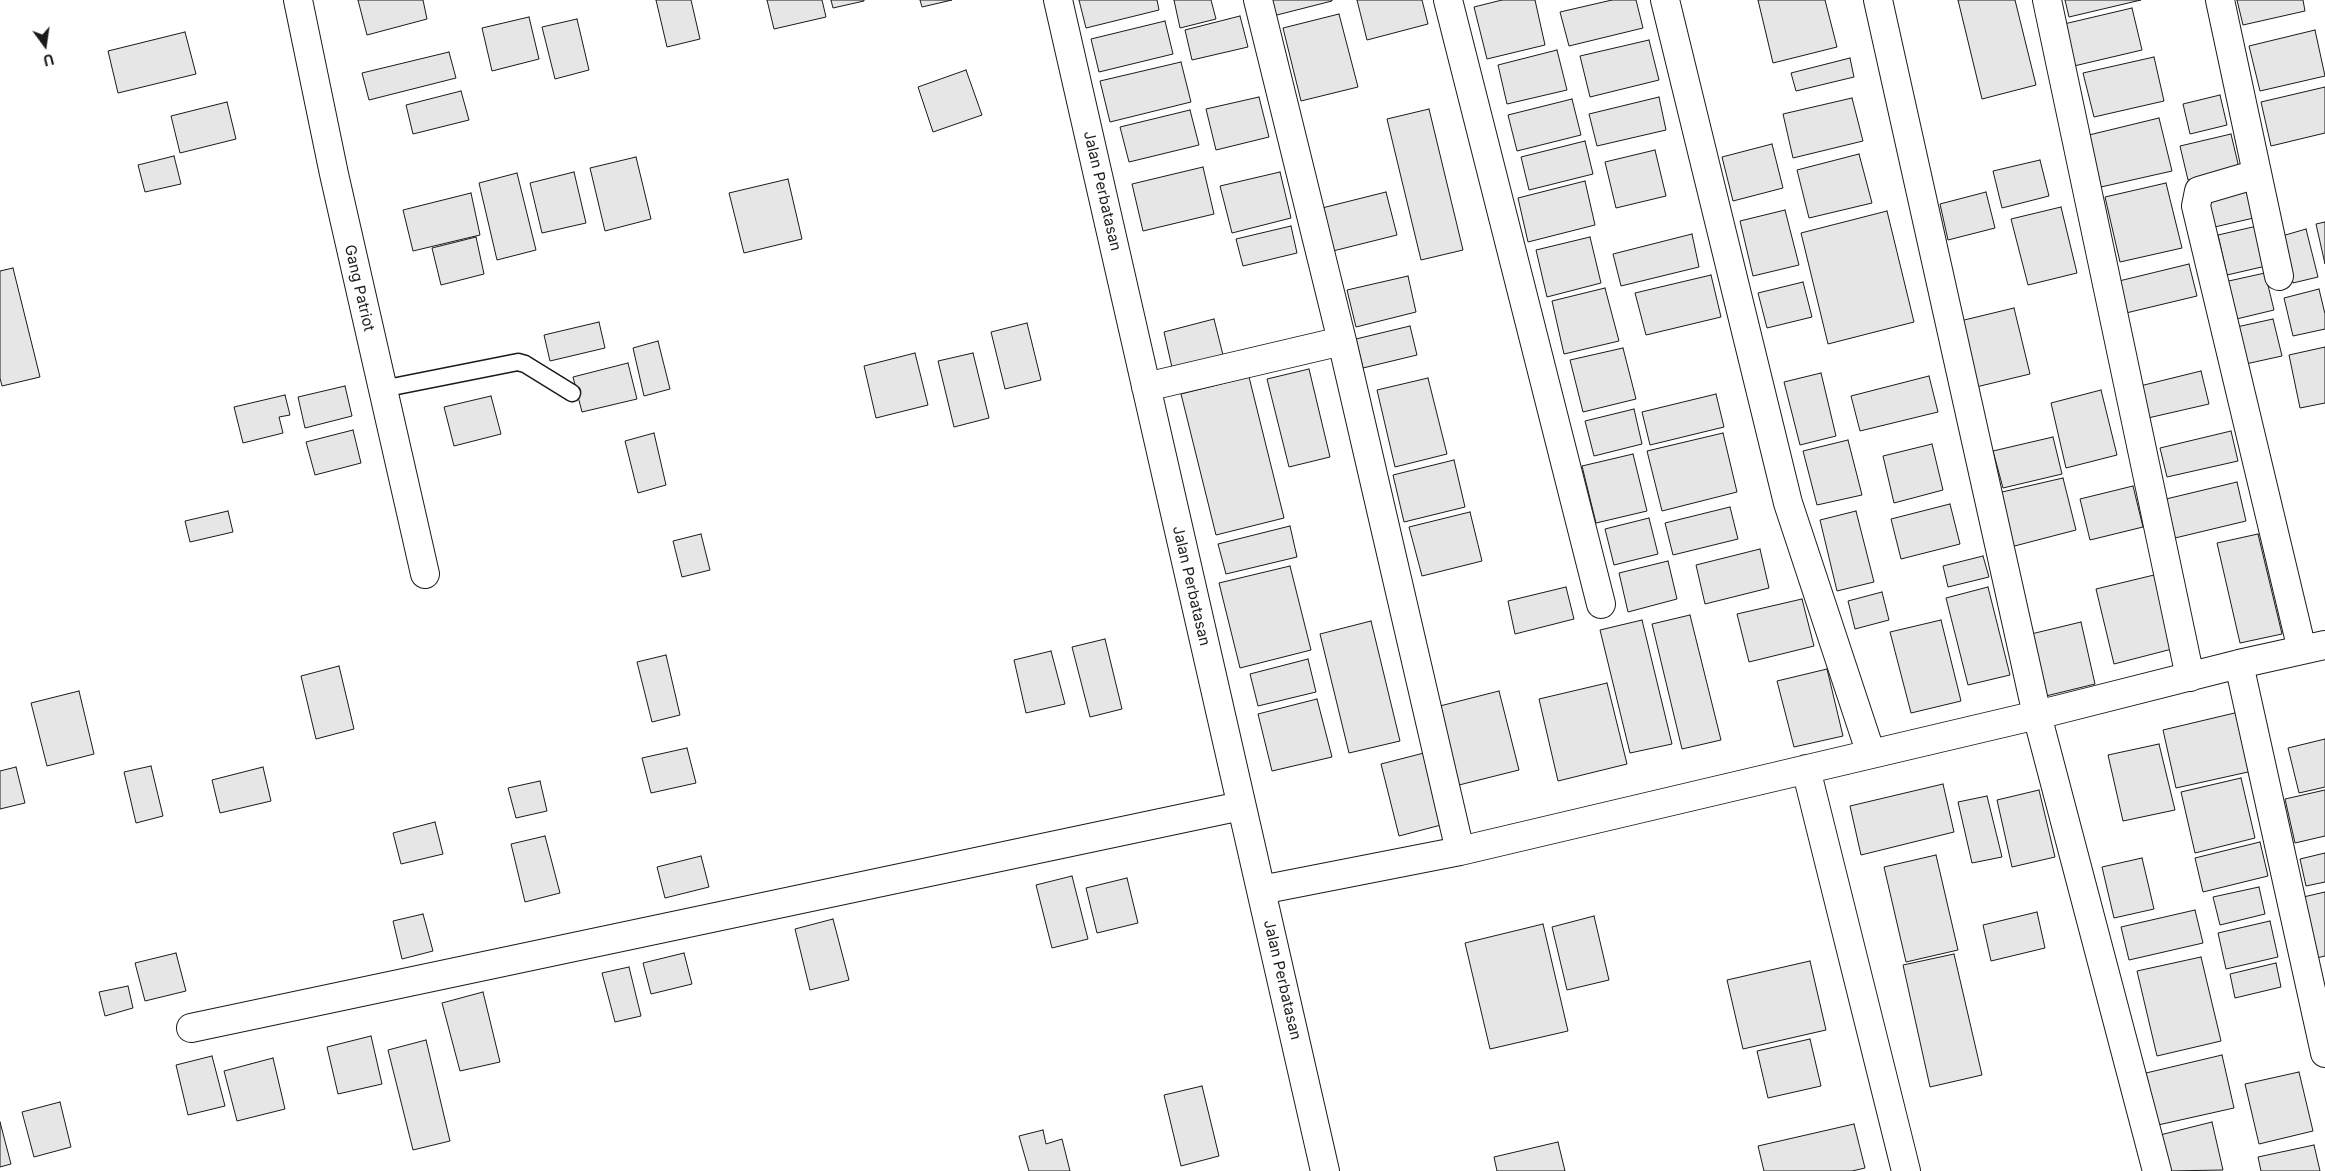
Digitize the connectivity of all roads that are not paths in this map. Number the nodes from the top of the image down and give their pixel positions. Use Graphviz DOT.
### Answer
graph roads {
  1 [pos="298,0"];
  2 [pos="1058,0"];
  3 [pos="1258,0"];
  4 [pos="1448,0"];
  5 [pos="1665,0"];
  6 [pos="1878,0"];
  7 [pos="2047,0"];
  8 [pos="2220,0"];
  9 [pos="2257,174"];
  10 [pos="2279,276"];
  11 [pos="1342,341"];
  12 [pos="1146,388"];
  13 [pos="382,389"];
  14 [pos="572,392"];
  15 [pos="425,574"];
  16 [pos="1601,604"];
  17 [pos="2313,648"];
  18 [pos="2239,664"];
  19 [pos="2190,677"];
  20 [pos="2037,715"];
  21 [pos="1871,754"];
  22 [pos="1806,769"];
  23 [pos="1241,806"];
  24 [pos="1460,851"];
  25 [pos="1261,890"];
  26 [pos="191,1028"];
  27 [pos="2325,1053"];
  28 [pos="1325,1171"];
  29 [pos="1906,1171"];
  30 [pos="2158,1171"];
  1 -- 13 [label="street, Gang Patriot"];
  2 -- 12 [label="street, Jalan Perbatasan"];
  3 -- 11 [label="street"];
  4 -- 16 [label="street"];
  5 -- 21 [label="street"];
  6 -- 20 [label="street"];
  7 -- 19 [label="street"];
  8 -- 9 [label="street"];
  9 -- 10 [label="street"];
  9 -- 17 [label="street"];
  11 -- 12 [label="street"];
  11 -- 24 [label="street"];
  12 -- 23 [label="street, Jalan Perbatasan"];
  13 -- 14 [label="lane"];
  13 -- 15 [label="street, Gang Patriot"];
  17 -- 18 [label="street"];
  18 -- 19 [label="street"];
  18 -- 27 [label="street"];
  19 -- 20 [label="street"];
  20 -- 21 [label="street"];
  20 -- 30 [label="street"];
  21 -- 22 [label="street"];
  22 -- 24 [label="street"];
  22 -- 29 [label="street"];
  23 -- 25 [label="street, Jalan Perbatasan"];
  23 -- 26 [label="street"];
  24 -- 25 [label="street"];
  25 -- 28 [label="street, Jalan Perbatasan"];
}
